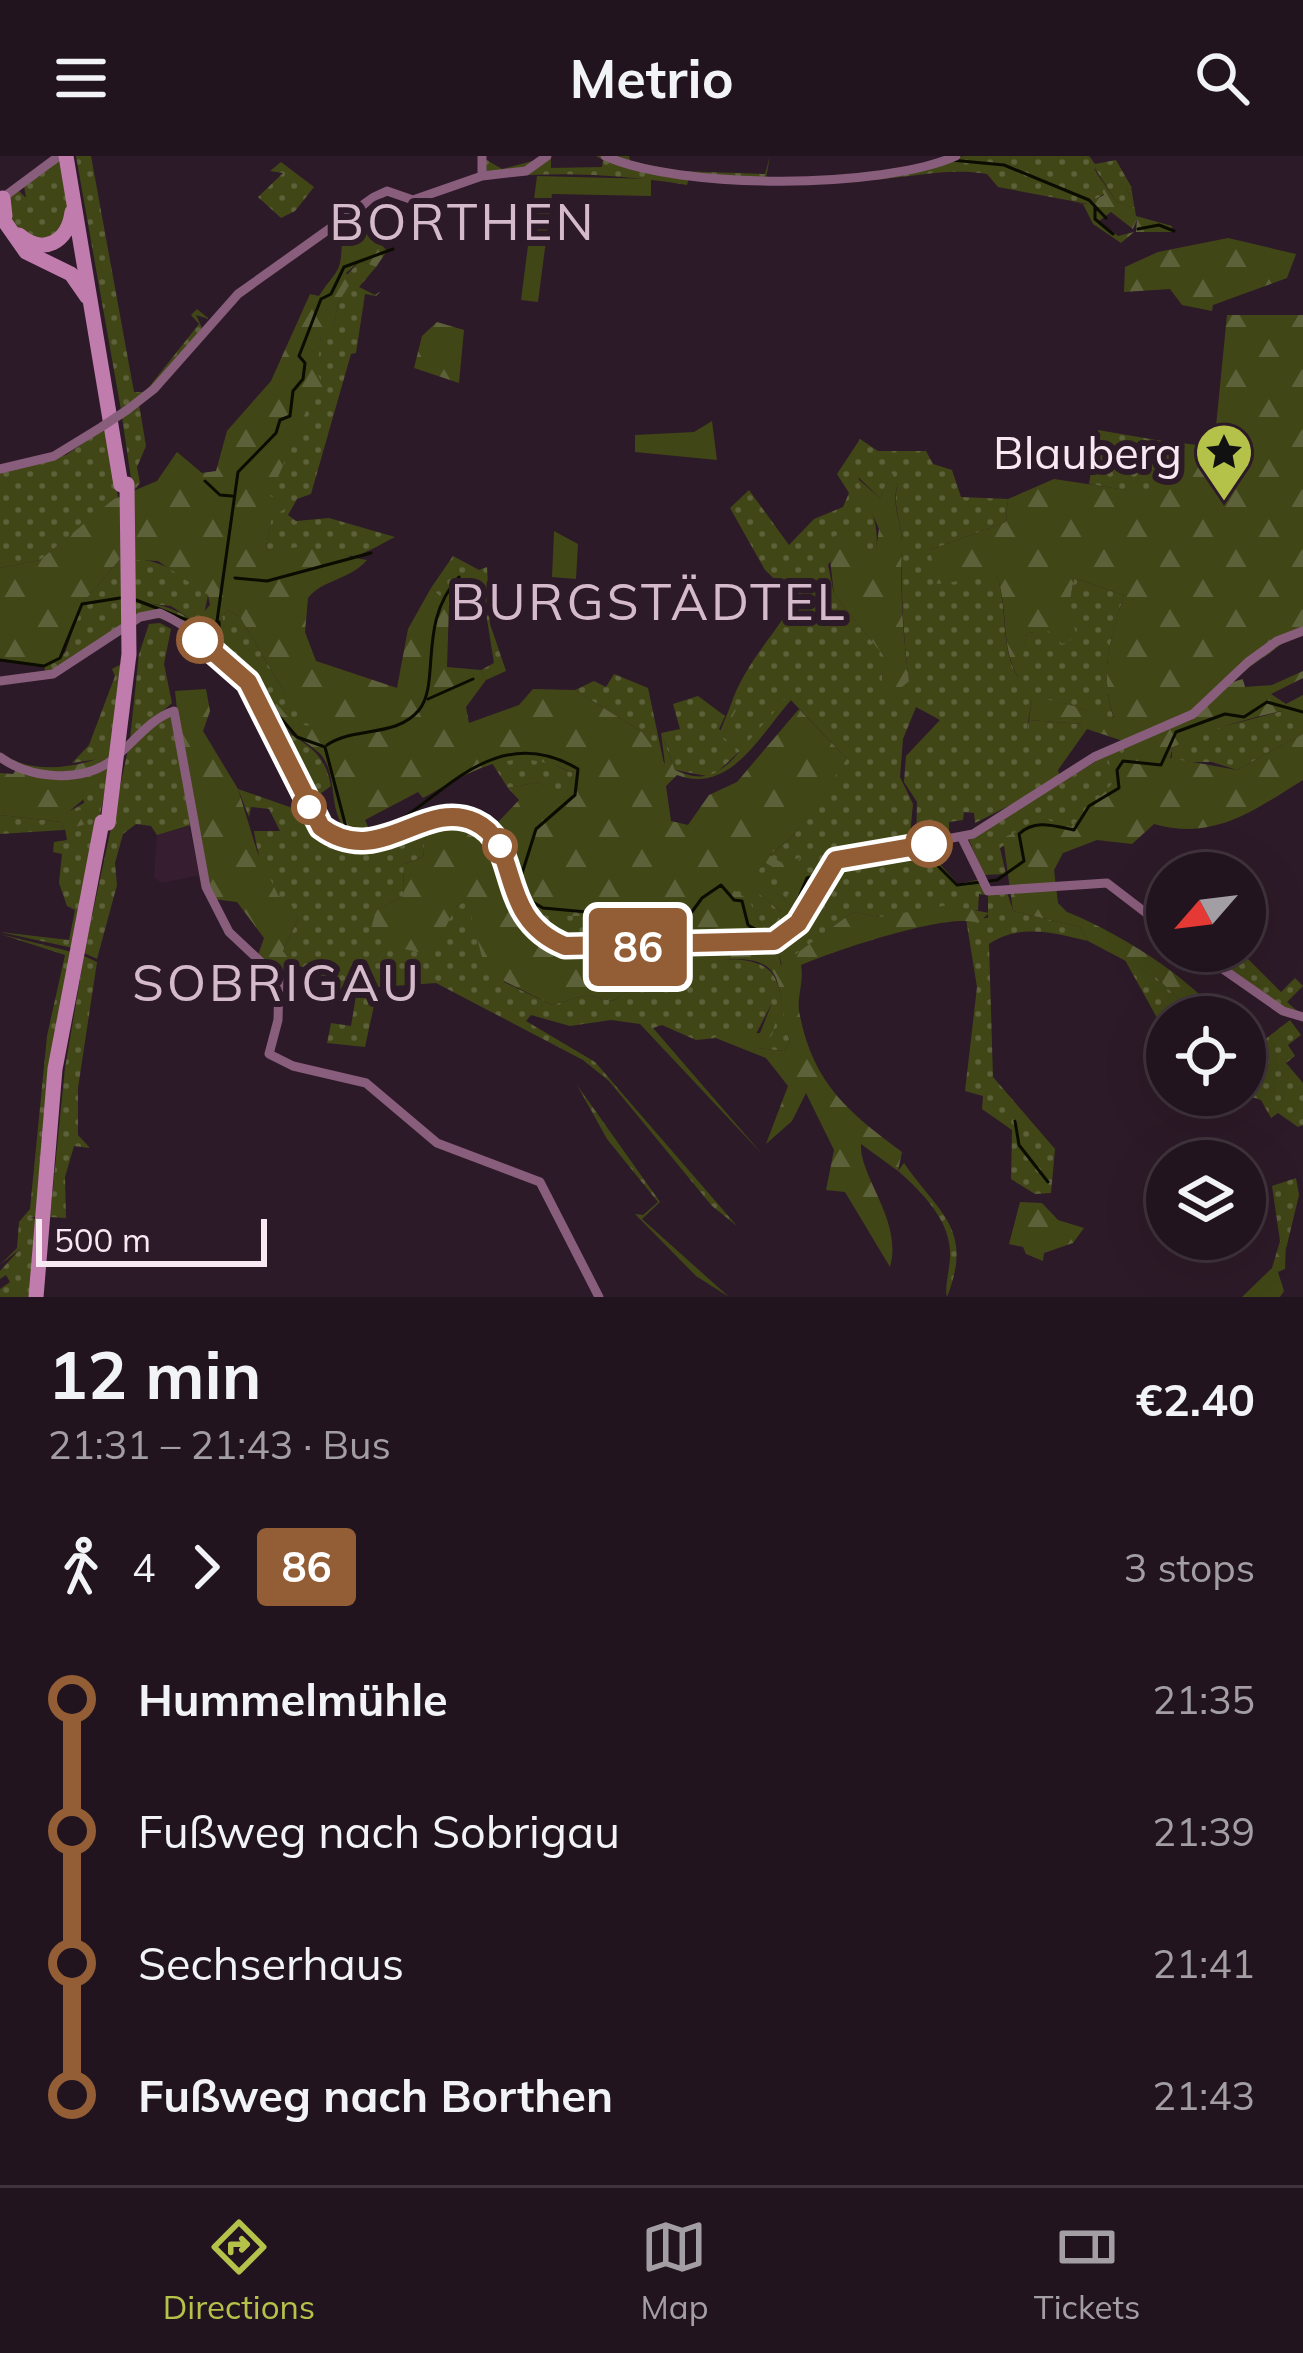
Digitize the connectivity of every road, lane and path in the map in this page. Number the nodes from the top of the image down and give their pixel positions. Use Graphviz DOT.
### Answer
graph roads {
  1 [pos="482,156"];
  2 [pos="547,156"];
  3 [pos="605,156"];
  4 [pos="956,156"];
  5 [pos="63,157"];
  6 [pos="482,176"];
  7 [pos="73,202"];
  8 [pos="2,208"];
  9 [pos="93,310"];
  10 [pos="0,469"];
  11 [pos="124,484"];
  12 [pos="1303,631"];
  13 [pos="0,681"];
  14 [pos="0,757"];
  15 [pos="962,838"];
  16 [pos="1146,914"];
  17 [pos="1227,972"];
  18 [pos="1303,1018"];
  19 [pos="39,1297"];
  20 [pos="599,1297"];
  1 -- 6 [label="street"];
  2 -- 6 [label="street"];
  3 -- 4 [label="street"];
  5 -- 7 [label="highway"];
  5 -- 8 [label="street"];
  5 -- 11 [label="highway"];
  6 -- 10 [label="street, bridge"];
  7 -- 8 [label="highway"];
  7 -- 9 [label="highway"];
  8 -- 9 [label="highway"];
  9 -- 11 [label="highway"];
  11 -- 19 [label="highway, bridge"];
  12 -- 15 [label="street"];
  13 -- 15 [label="street"];
  14 -- 20 [label="street"];
  15 -- 16 [label="street"];
  17 -- 18 [label="street"];
}
